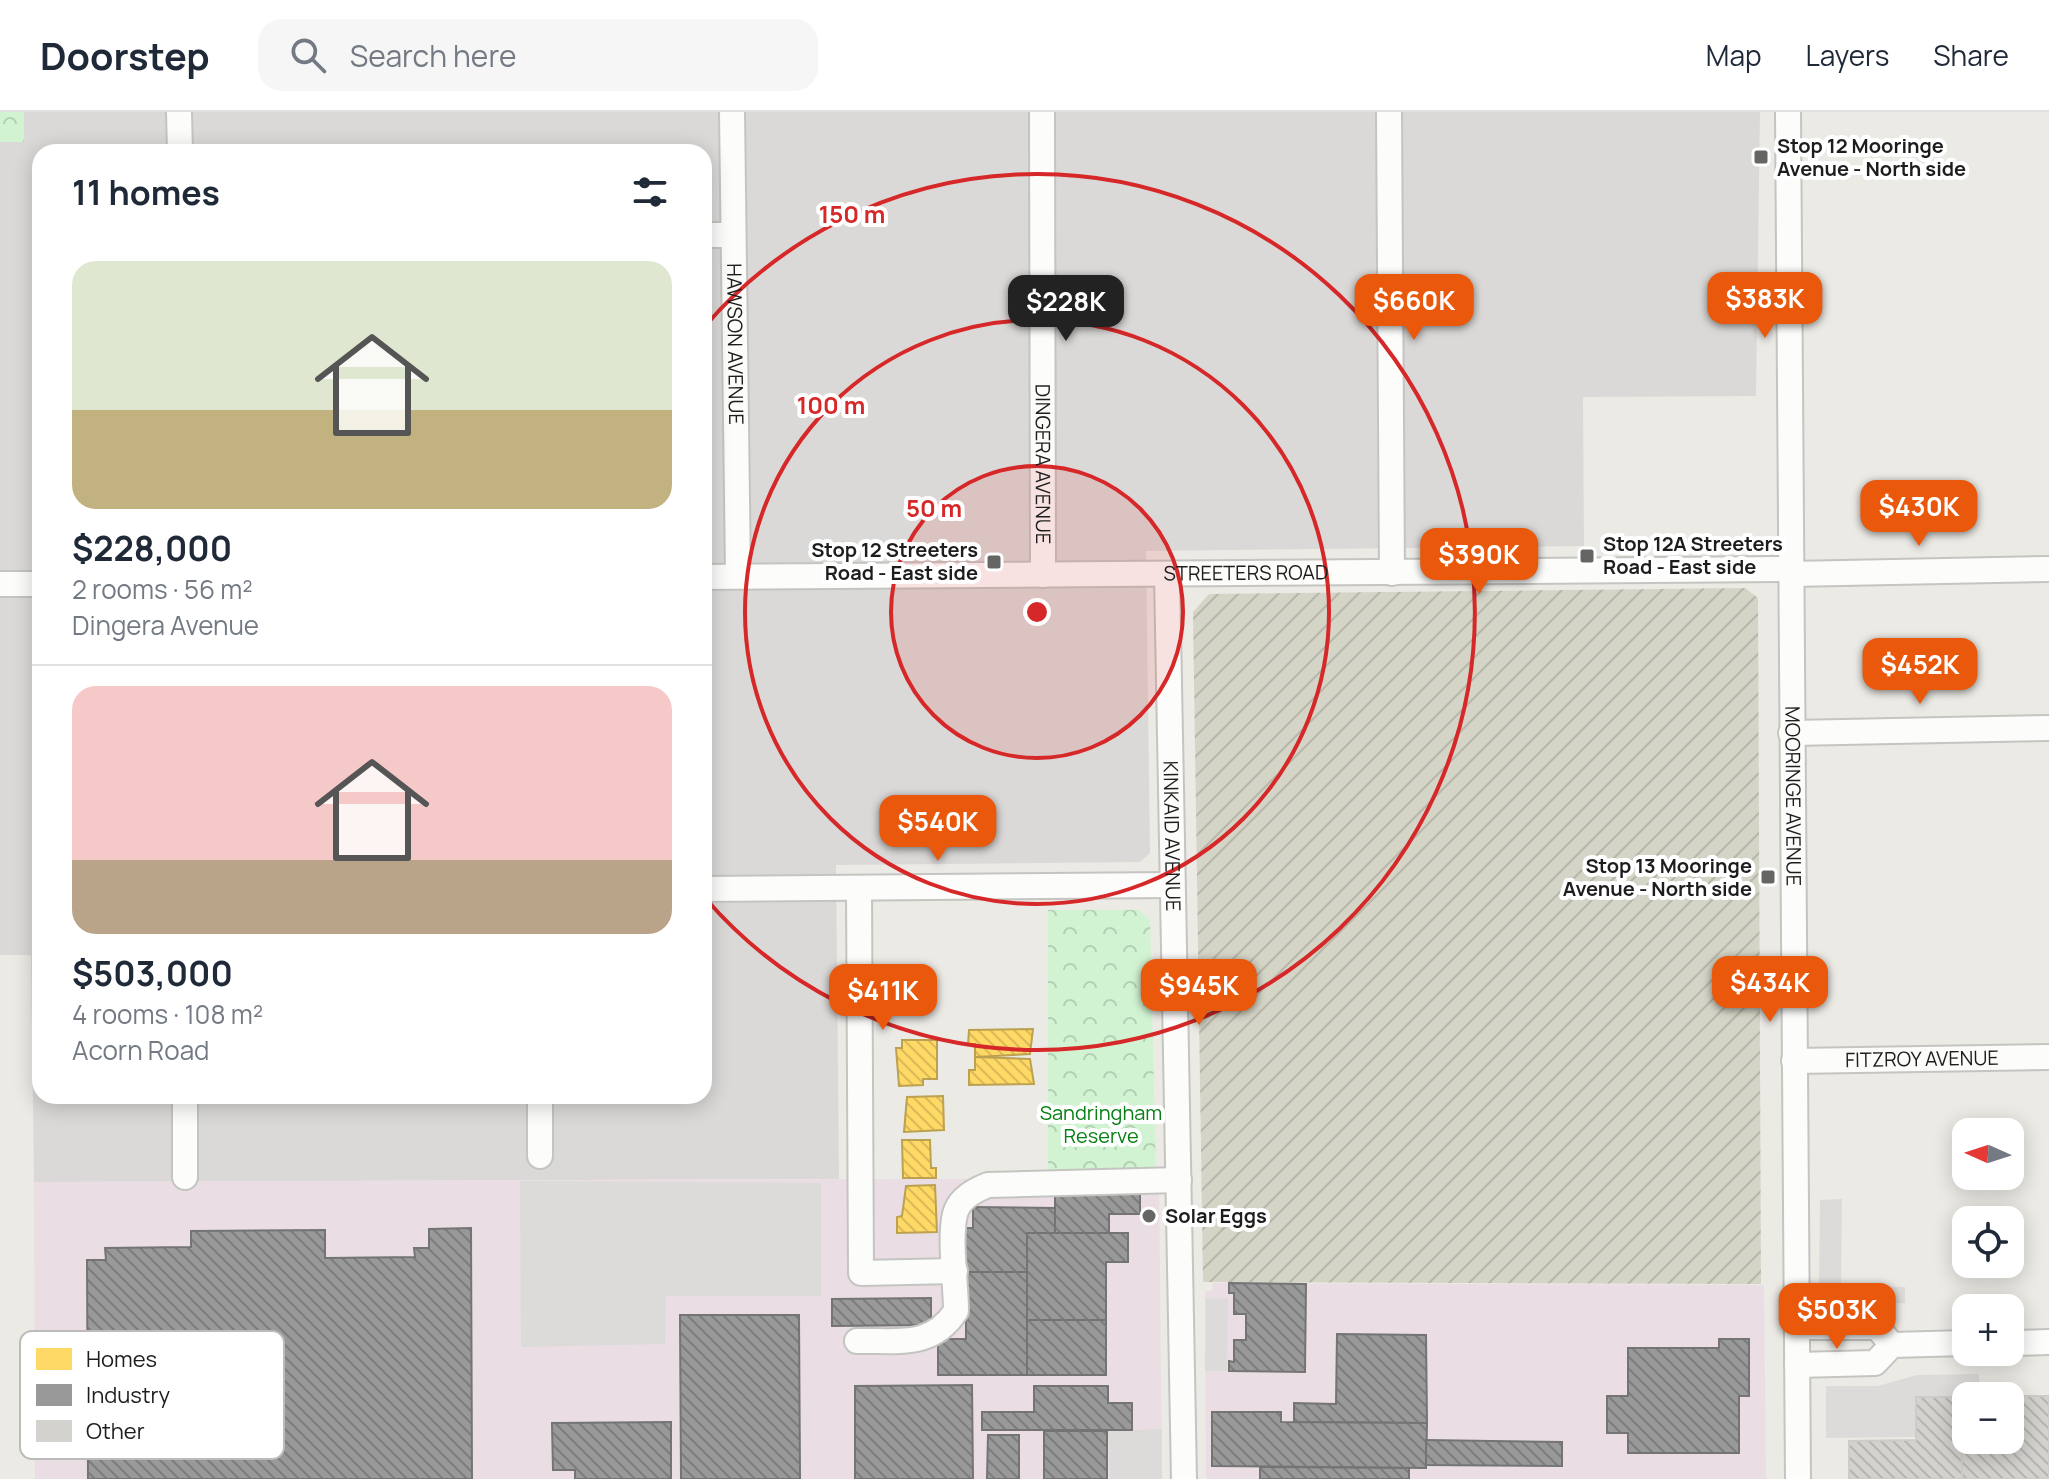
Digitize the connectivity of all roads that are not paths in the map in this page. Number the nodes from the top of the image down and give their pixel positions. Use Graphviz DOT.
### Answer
graph roads {
  1 [pos="179,112"];
  2 [pos="732,112"];
  3 [pos="1042,112"];
  4 [pos="1389,112"];
  5 [pos="1788,112"];
  6 [pos="180,144"];
  7 [pos="712,235"];
  8 [pos="732,235"];
  9 [pos="2049,569"];
  10 [pos="1790,571"];
  11 [pos="1392,573"];
  12 [pos="1043,575"];
  13 [pos="738,576"];
  14 [pos="1167,576"];
  15 [pos="712,577"];
  16 [pos="0,584"];
  17 [pos="32,584"];
  18 [pos="2049,728"];
  19 [pos="1791,733"];
  20 [pos="1172,885"];
  21 [pos="859,888"];
  22 [pos="712,889"];
  23 [pos="2049,1057"];
  24 [pos="1794,1061"];
  25 [pos="185,1104"];
  26 [pos="540,1104"];
  27 [pos="540,1156"];
  28 [pos="185,1177"];
  29 [pos="1179,1180"];
  30 [pos="955,1271"];
  31 [pos="1797,1327"];
  32 [pos="857,1341"];
  33 [pos="2049,1342"];
  34 [pos="1952,1343"];
  35 [pos="2024,1343"];
  36 [pos="1892,1345"];
  37 [pos="1797,1365"];
  38 [pos="1184,1479"];
  39 [pos="1798,1479"];
  1 -- 6 [label="street"];
  2 -- 8 [label="street, HAWSON AVENUE"];
  3 -- 12 [label="street, DINGERA AVENUE"];
  4 -- 11 [label="street"];
  5 -- 10 [label="street, MOORINGE AVENUE"];
  7 -- 8 [label="street"];
  8 -- 13 [label="street, HAWSON AVENUE"];
  9 -- 10 [label="street, STREETERS ROAD"];
  10 -- 11 [label="street, STREETERS ROAD"];
  10 -- 19 [label="street, MOORINGE AVENUE"];
  11 -- 14 [label="street, STREETERS ROAD"];
  12 -- 13 [label="street, STREETERS ROAD"];
  12 -- 14 [label="street, STREETERS ROAD"];
  13 -- 15 [label="street, STREETERS ROAD"];
  14 -- 20 [label="street, KINKAID AVENUE"];
  16 -- 17 [label="street"];
  18 -- 19 [label="street"];
  19 -- 24 [label="street, MOORINGE AVENUE"];
  20 -- 21 [label="street"];
  20 -- 29 [label="street, KINKAID AVENUE"];
  21 -- 22 [label="street"];
  21 -- 30 [label="street"];
  23 -- 24 [label="street, FITZROY AVENUE"];
  24 -- 31 [label="street, MOORINGE AVENUE"];
  25 -- 28 [label="street"];
  26 -- 27 [label="street"];
  29 -- 30 [label="street"];
  29 -- 38 [label="street, KINKAID AVENUE"];
  30 -- 32 [label="street"];
  31 -- 36 [label="street"];
  31 -- 37 [label="street, MOORINGE AVENUE"];
  33 -- 35 [label="street"];
  34 -- 36 [label="street"];
  36 -- 37 [label="street"];
  37 -- 39 [label="street, MOORINGE AVENUE"];
}
